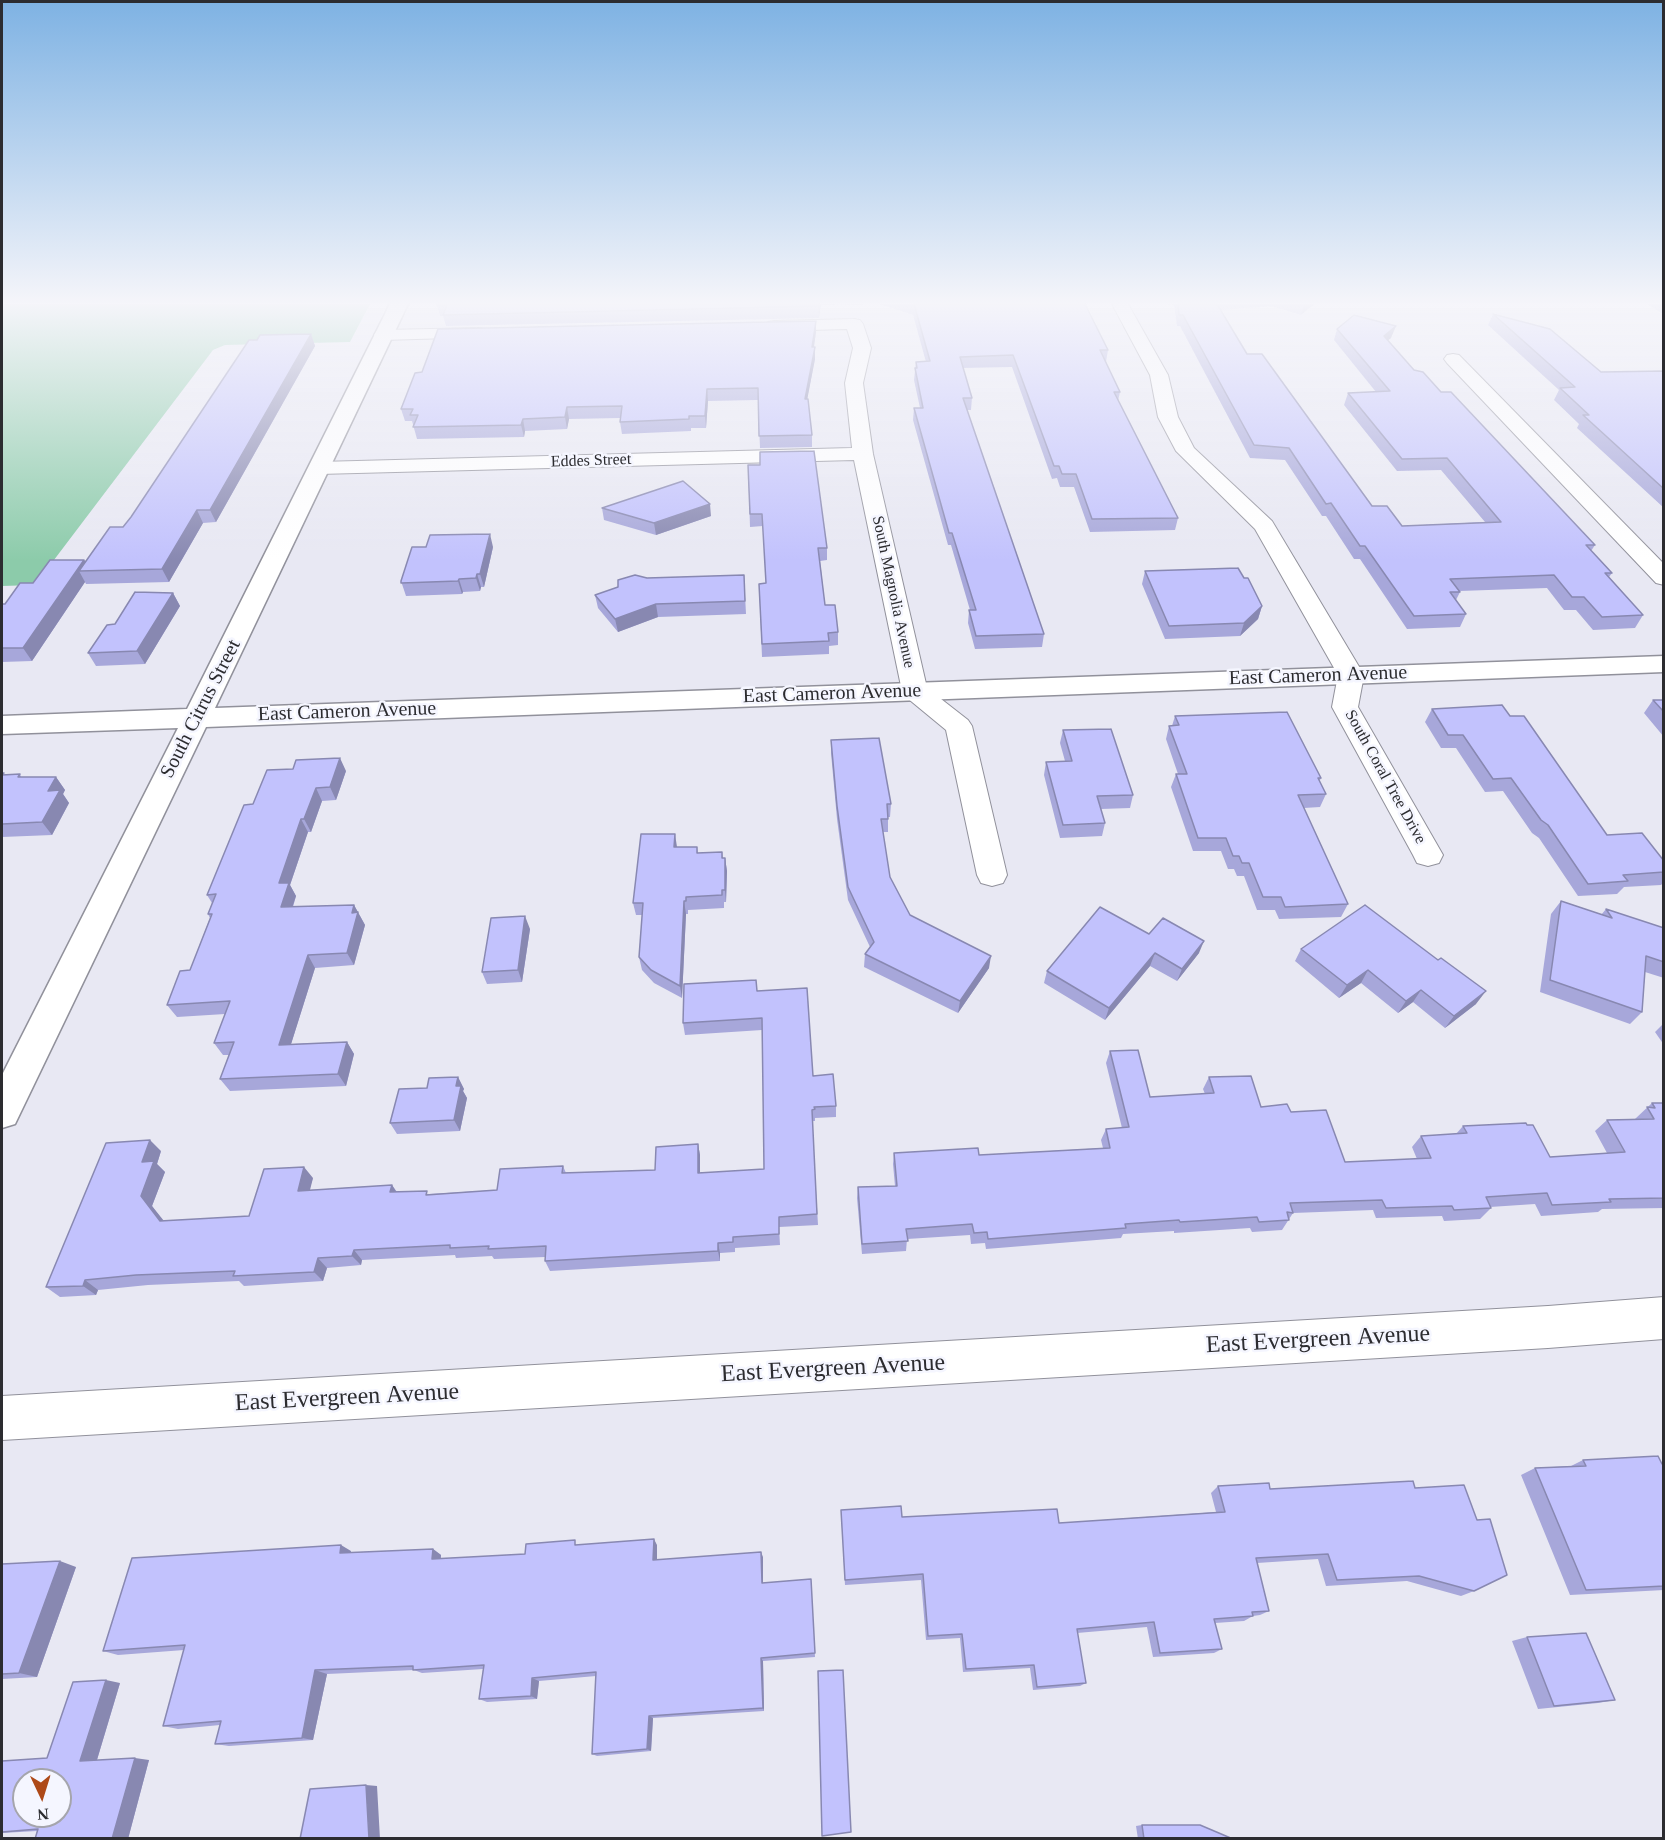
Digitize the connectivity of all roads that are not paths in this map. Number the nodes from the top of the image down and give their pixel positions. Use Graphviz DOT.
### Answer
graph roads {
  1 [pos="357,390"];
  2 [pos="855,390"];
  3 [pos="1162,390"];
  4 [pos="1483,390"];
  5 [pos="863,454"];
  6 [pos="319,468"];
  7 [pos="1664,578"];
  8 [pos="1664,664"];
  9 [pos="1351,675"];
  10 [pos="915,691"];
  11 [pos="196,717"];
  12 [pos="2,725"];
  13 [pos="1428,855"];
  14 [pos="992,875"];
  15 [pos="2,1113"];
  16 [pos="1664,1318"];
  17 [pos="2,1418"];
  1 -- 6 [label="main road, South Citrus Street"];
  2 -- 5 [label="street, South Magnolia Avenue"];
  3 -- 9 [label="street"];
  4 -- 7 [label="street"];
  5 -- 6 [label="street, Eddes Street"];
  5 -- 10 [label="street, South Magnolia Avenue"];
  6 -- 11 [label="main road, South Citrus Street"];
  8 -- 9 [label="main road, East Cameron Avenue"];
  9 -- 10 [label="main road, East Cameron Avenue"];
  9 -- 13 [label="street, South Coral Tree Drive"];
  10 -- 11 [label="main road, East Cameron Avenue"];
  10 -- 14 [label="street, South Magnolia Avenue"];
  11 -- 12 [label="main road, East Cameron Avenue"];
  11 -- 15 [label="main road, South Citrus Street"];
  16 -- 17 [label="street, East Evergreen Avenue"];
}
